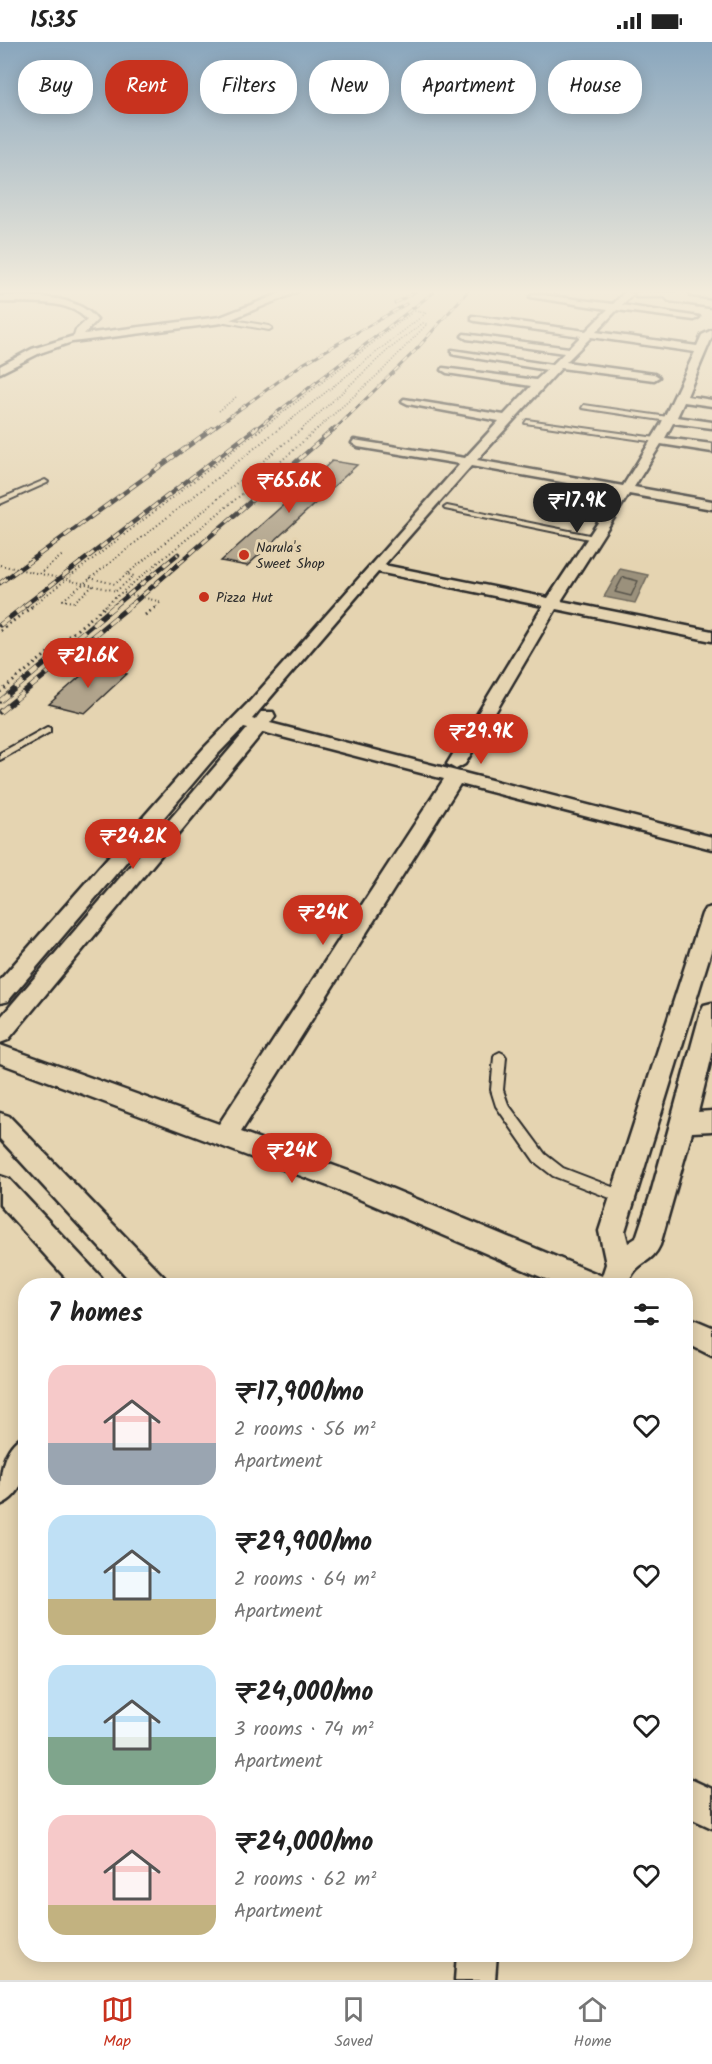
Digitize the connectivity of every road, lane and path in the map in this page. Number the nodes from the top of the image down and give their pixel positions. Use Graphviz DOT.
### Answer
graph roads {
  1 [pos="322,382"];
  2 [pos="338,382"];
  3 [pos="354,382"];
  4 [pos="369,382"];
  5 [pos="529,382"];
  6 [pos="689,382"];
  7 [pos="539,384"];
  8 [pos="236,397"];
  9 [pos="680,398"];
  10 [pos="408,401"];
  11 [pos="712,403"];
  12 [pos="584,407"];
  13 [pos="219,411"];
  14 [pos="507,418"];
  15 [pos="668,418"];
  16 [pos="527,422"];
  17 [pos="712,425"];
  18 [pos="656,440"];
  19 [pos="358,443"];
  20 [pos="712,448"];
  21 [pos="469,462"];
  22 [pos="45,482"];
  23 [pos="625,490"];
  24 [pos="0,502"];
  25 [pos="712,505"];
  26 [pos="447,508"];
  27 [pos="594,537"];
  28 [pos="64,554"];
  29 [pos="0,565"];
  30 [pos="375,567"];
  31 [pos="39,574"];
  32 [pos="127,574"];
  33 [pos="90,578"];
  34 [pos="93,586"];
  35 [pos="116,591"];
  36 [pos="551,604"];
  37 [pos="146,615"];
  38 [pos="0,632"];
  39 [pos="712,636"];
  40 [pos="0,693"];
  41 [pos="254,718"];
  42 [pos="47,730"];
  43 [pos="0,757"];
  44 [pos="456,770"];
  45 [pos="712,830"];
  46 [pos="712,843"];
  47 [pos="712,914"];
  48 [pos="0,995"];
  49 [pos="712,1011"];
  50 [pos="0,1034"];
  51 [pos="0,1054"];
  52 [pos="500,1057"];
  53 [pos="712,1121"];
  54 [pos="0,1123"];
  55 [pos="682,1123"];
  56 [pos="225,1136"];
  57 [pos="0,1186"];
  58 [pos="623,1197"];
  59 [pos="616,1275"];
  60 [pos="84,1278"];
  61 [pos="146,1278"];
  62 [pos="575,1278"];
  63 [pos="693,1332"];
  64 [pos="712,1342"];
  65 [pos="18,1461"];
  66 [pos="0,1489"];
  67 [pos="693,1800"];
  68 [pos="712,1809"];
  69 [pos="476,1962"];
  70 [pos="475,1980"];
  1 -- 38 [label="path"];
  2 -- 33 [label="path"];
  3 -- 32 [label="path"];
  4 -- 40 [label="path"];
  5 -- 7 [label="street"];
  6 -- 9 [label="street"];
  7 -- 14 [label="street"];
  8 -- 13 [label="path"];
  9 -- 11 [label="street"];
  9 -- 15 [label="street"];
  10 -- 14 [label="street"];
  12 -- 15 [label="lane"];
  14 -- 21 [label="street"];
  15 -- 17 [label="street"];
  15 -- 18 [label="street"];
  16 -- 18 [label="lane"];
  18 -- 20 [label="street"];
  18 -- 23 [label="street"];
  19 -- 21 [label="street"];
  21 -- 23 [label="street"];
  21 -- 30 [label="street"];
  22 -- 24 [label="lane"];
  23 -- 25 [label="street"];
  23 -- 27 [label="street"];
  26 -- 27 [label="lane"];
  27 -- 36 [label="street"];
  28 -- 31 [label="path"];
  29 -- 31 [label="path"];
  30 -- 36 [label="street"];
  30 -- 41 [label="street"];
  31 -- 34 [label="path"];
  32 -- 33 [label="path"];
  32 -- 35 [label="path"];
  33 -- 34 [label="path"];
  34 -- 35 [label="path"];
  35 -- 37 [label="path"];
  36 -- 39 [label="street"];
  36 -- 44 [label="street"];
  41 -- 44 [label="street"];
  41 -- 48 [label="street"];
  41 -- 50 [label="street"];
  42 -- 43 [label="lane"];
  44 -- 45 [label="street"];
  44 -- 46 [label="street"];
  44 -- 56 [label="street"];
  47 -- 58 [label="street"];
  49 -- 55 [label="street"];
  51 -- 56 [label="street"];
  52 -- 58 [label="lane"];
  53 -- 55 [label="street"];
  54 -- 61 [label="street"];
  55 -- 59 [label="street"];
  56 -- 62 [label="street"];
  57 -- 60 [label="street"];
  58 -- 59 [label="street"];
  63 -- 64 [label="street"];
  65 -- 66 [label="street"];
  67 -- 68 [label="street"];
  69 -- 70 [label="street"];
}
